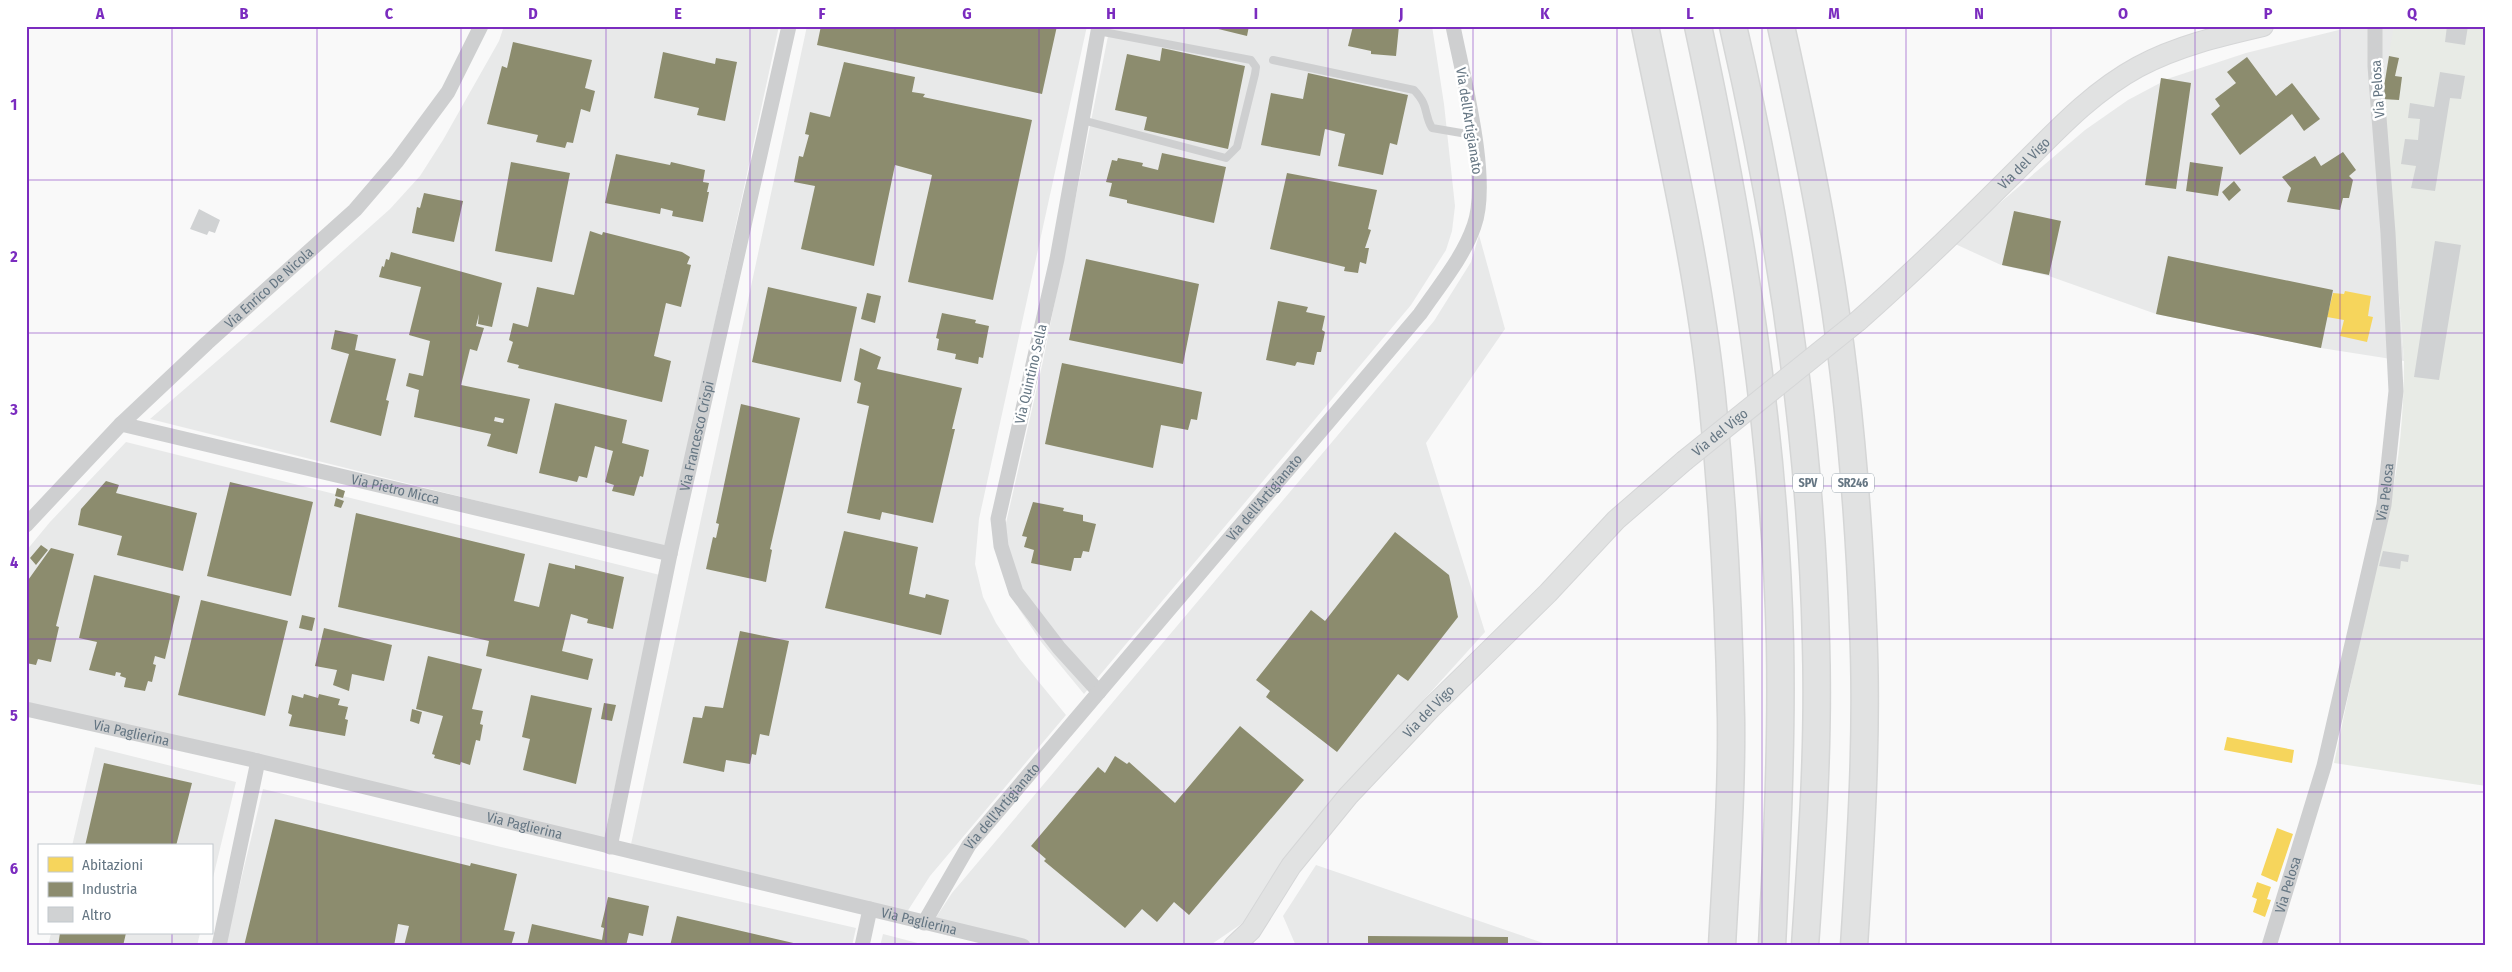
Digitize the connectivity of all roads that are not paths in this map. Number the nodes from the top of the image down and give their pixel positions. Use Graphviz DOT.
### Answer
graph roads {
  1 [pos="481,26"];
  2 [pos="789,26"];
  3 [pos="1453,26"];
  4 [pos="1645,26"];
  5 [pos="1698,26"];
  6 [pos="1733,26"];
  7 [pos="1781,26"];
  8 [pos="2263,26"];
  9 [pos="2375,26"];
  10 [pos="1098,28"];
  11 [pos="1273,60"];
  12 [pos="1082,120"];
  13 [pos="1473,135"];
  14 [pos="121,424"];
  15 [pos="26,525"];
  16 [pos="670,554"];
  17 [pos="1099,692"];
  18 [pos="26,709"];
  19 [pos="258,761"];
  20 [pos="610,847"];
  21 [pos="870,909"];
  22 [pos="924,923"];
  23 [pos="1250,938"];
  24 [pos="219,946"];
  25 [pos="862,946"];
  26 [pos="1023,946"];
  27 [pos="1234,946"];
  28 [pos="1722,946"];
  29 [pos="1772,946"];
  30 [pos="1805,946"];
  31 [pos="1854,946"];
  32 [pos="2269,946"];
  1 -- 14 [label="street, Via Enrico De Nicola"];
  2 -- 16 [label="street, Via Francesco Crispi"];
  3 -- 13 [label="street, Via dell'Artigianato"];
  4 -- 28 [label="highway"];
  5 -- 29 [label="highway"];
  6 -- 30 [label="highway, SPV"];
  7 -- 31 [label="highway, SR246"];
  8 -- 23 [label="street, Via del Vigo, bridge"];
  9 -- 32 [label="street, Via Pelosa"];
  10 -- 12 [label="street, Via Quintino Sella"];
  10 -- 12 [label="lane"];
  11 -- 13 [label="lane"];
  12 -- 17 [label="street, Via Quintino Sella"];
  13 -- 17 [label="street, Via dell'Artigianato"];
  14 -- 15 [label="street, Via Enrico De Nicola"];
  14 -- 16 [label="street, Via Pietro Micca"];
  16 -- 20 [label="street, Via Francesco Crispi"];
  17 -- 22 [label="street, Via dell'Artigianato"];
  18 -- 19 [label="street, Via Paglierina"];
  19 -- 20 [label="street, Via Paglierina"];
  19 -- 24 [label="street"];
  20 -- 21 [label="street, Via Paglierina"];
  21 -- 22 [label="street, Via Paglierina"];
  21 -- 25 [label="street"];
  22 -- 26 [label="street, Via Paglierina"];
  23 -- 27 [label="street, Via del Vigo"];
}
